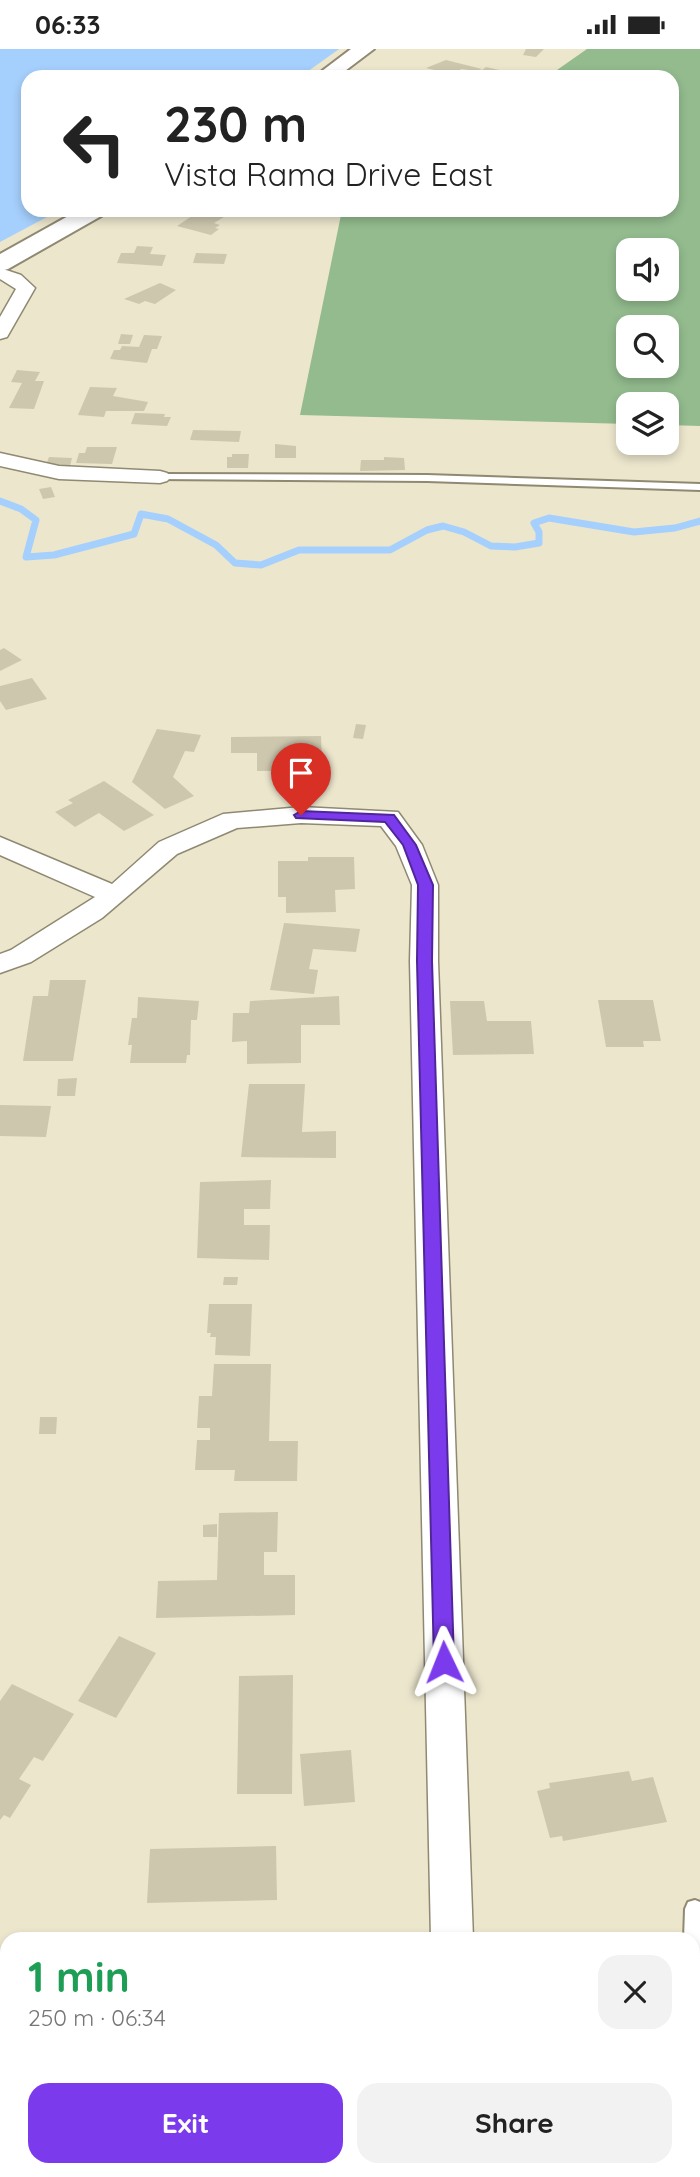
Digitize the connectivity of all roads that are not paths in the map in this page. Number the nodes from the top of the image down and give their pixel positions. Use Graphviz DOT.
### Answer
graph roads {
  1 [pos="364,49"];
  2 [pos="334,70"];
  3 [pos="83,217"];
  4 [pos="0,264"];
  5 [pos="0,274"];
  6 [pos="0,333"];
  7 [pos="0,459"];
  8 [pos="160,477"];
  9 [pos="700,487"];
  10 [pos="0,845"];
  11 [pos="115,895"];
  12 [pos="0,964"];
  13 [pos="695,1909"];
  14 [pos="452,1932"];
  15 [pos="694,1932"];
  1 -- 2 [label="main road"];
  3 -- 4 [label="main road"];
  5 -- 6 [label="street"];
  7 -- 8 [label="street"];
  8 -- 9 [label="lane"];
  10 -- 11 [label="street"];
  11 -- 12 [label="street"];
  11 -- 14 [label="street"];
  13 -- 15 [label="lane"];
}
